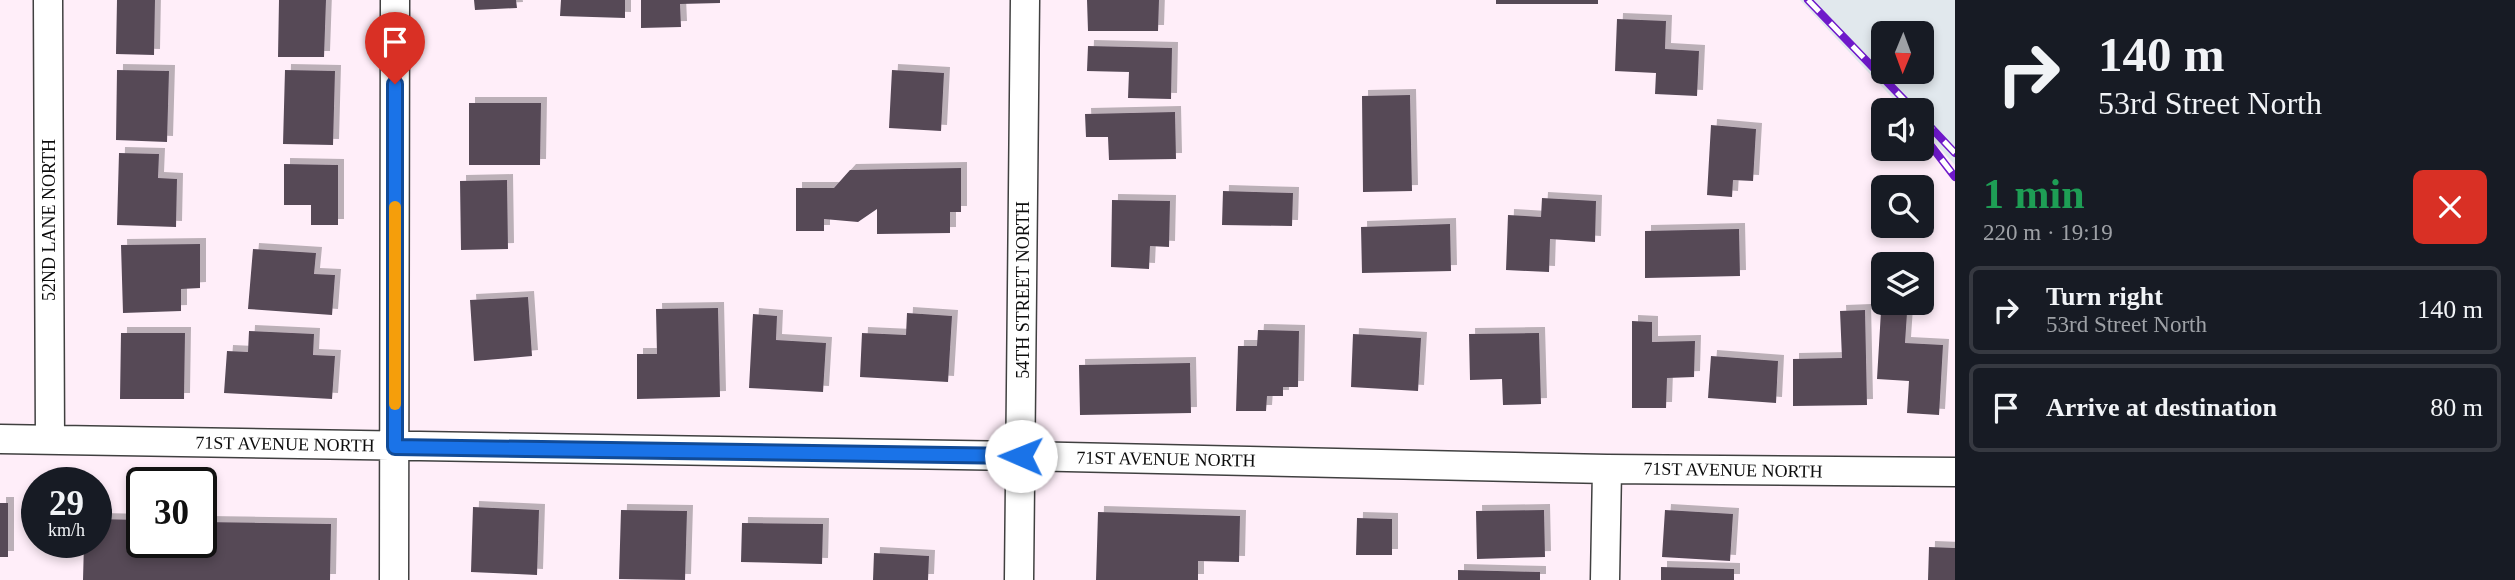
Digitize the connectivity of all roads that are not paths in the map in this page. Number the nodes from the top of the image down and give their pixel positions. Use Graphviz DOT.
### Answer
graph roads {
  1 [pos="48,0"];
  2 [pos="394,0"];
  3 [pos="1025,0"];
  4 [pos="0,439"];
  5 [pos="50,439"];
  6 [pos="395,447"];
  7 [pos="1021,456"];
  8 [pos="1607,469"];
  9 [pos="1955,472"];
  10 [pos="394,580"];
  11 [pos="1019,580"];
  12 [pos="1605,580"];
  1 -- 5 [label="street, 52ND LANE NORTH"];
  2 -- 6 [label="street"];
  3 -- 7 [label="street, 54TH STREET NORTH"];
  4 -- 5 [label="street, 71ST AVENUE NORTH"];
  5 -- 6 [label="street, 71ST AVENUE NORTH"];
  6 -- 7 [label="street, 71ST AVENUE NORTH"];
  6 -- 10 [label="street"];
  7 -- 8 [label="street, 71ST AVENUE NORTH"];
  7 -- 11 [label="street, 54TH STREET NORTH"];
  8 -- 9 [label="street, 71ST AVENUE NORTH"];
  8 -- 12 [label="street"];
}
